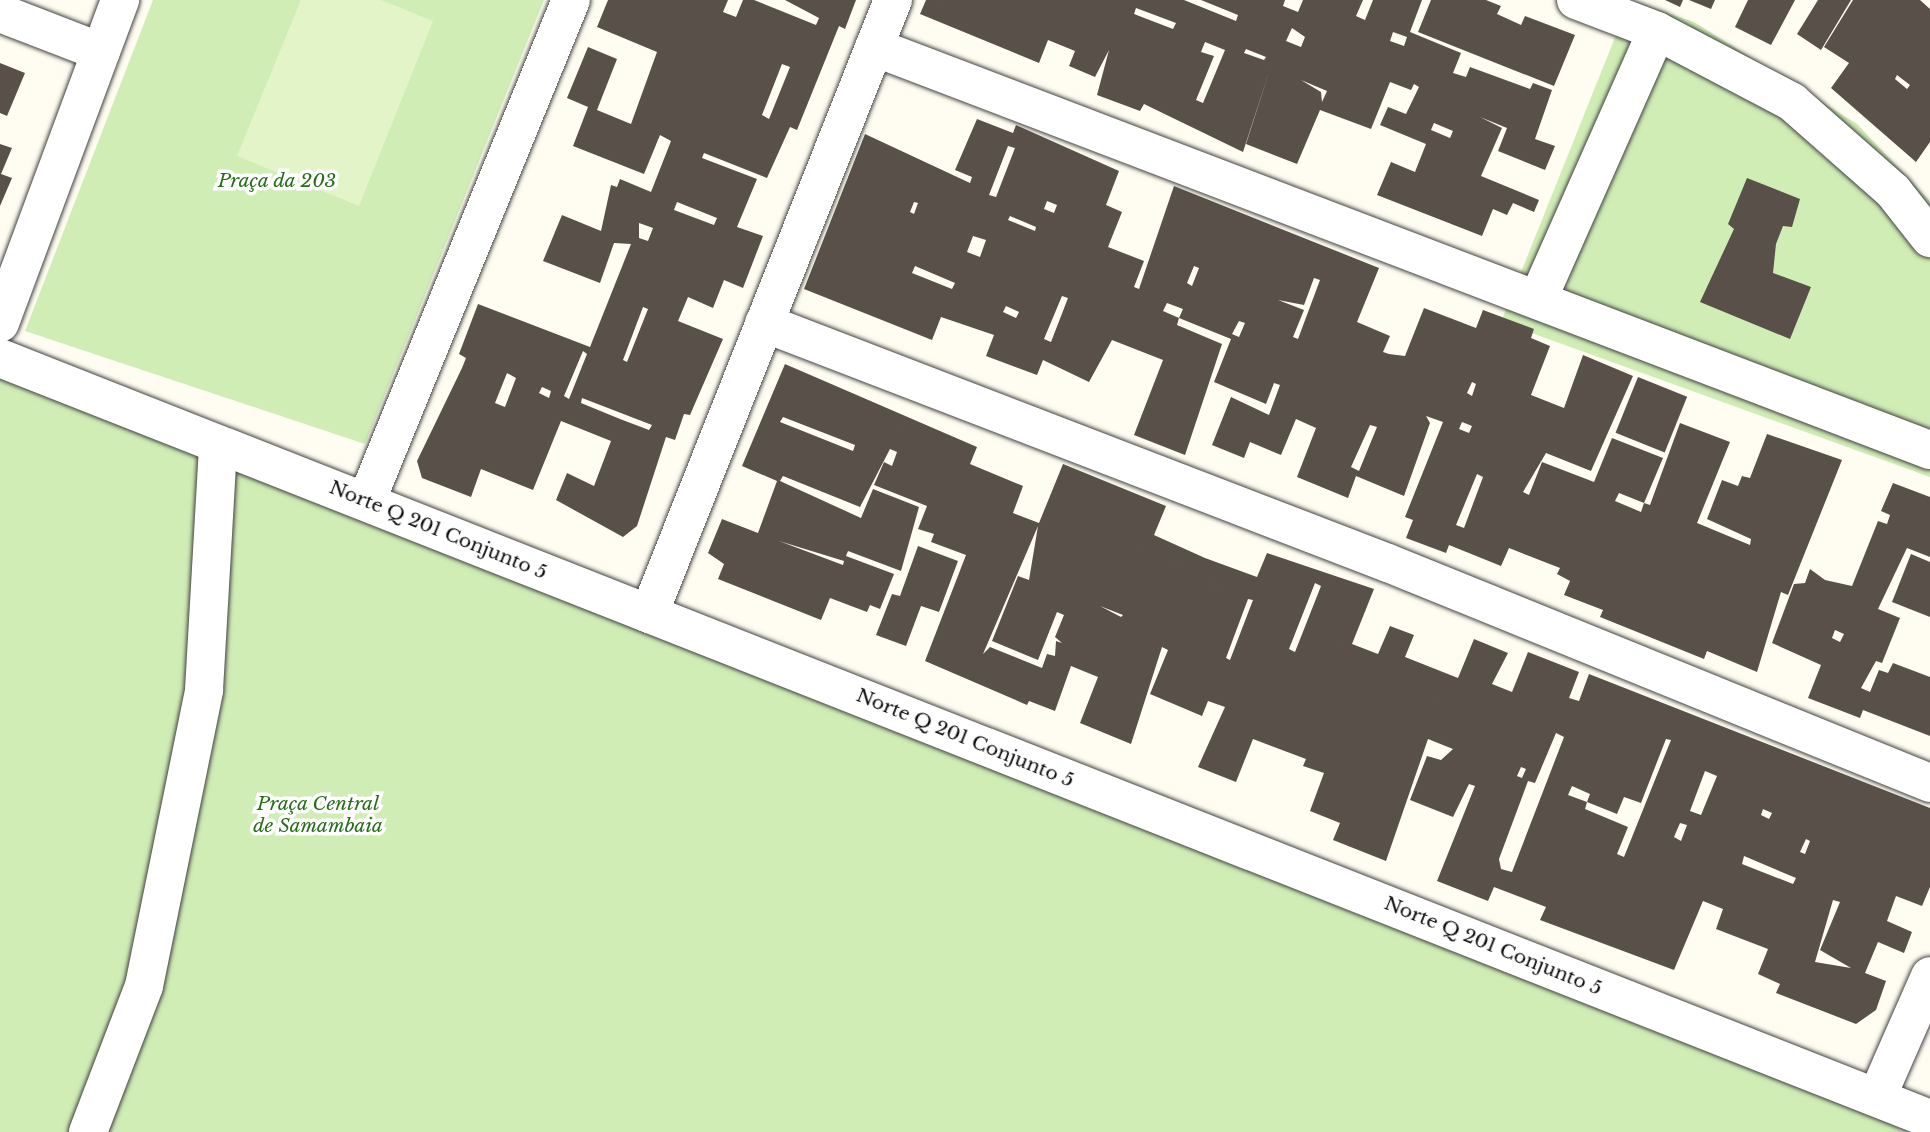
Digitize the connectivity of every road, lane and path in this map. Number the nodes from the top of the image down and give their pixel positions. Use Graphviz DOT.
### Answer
graph roads {
  1 [pos="120,0"];
  2 [pos="571,0"];
  3 [pos="893,0"];
  4 [pos="1576,0"];
  5 [pos="0,13"];
  6 [pos="1657,31"];
  7 [pos="874,47"];
  8 [pos="101,52"];
  9 [pos="1930,238"];
  10 [pos="1538,299"];
  11 [pos="0,323"];
  12 [pos="764,323"];
  13 [pos="0,358"];
  14 [pos="218,444"];
  15 [pos="1930,450"];
  16 [pos="366,502"];
  17 [pos="649,614"];
  18 [pos="1930,783"];
  19 [pos="1930,976"];
  20 [pos="1877,1097"];
  21 [pos="1930,1119"];
  22 [pos="88,1132"];
  1 -- 8 [label="street"];
  2 -- 16 [label="street"];
  3 -- 7 [label="street"];
  4 -- 6 [label="street"];
  5 -- 8 [label="street"];
  6 -- 9 [label="street"];
  6 -- 10 [label="street"];
  7 -- 10 [label="street"];
  7 -- 12 [label="street"];
  8 -- 11 [label="street"];
  10 -- 15 [label="street"];
  12 -- 17 [label="street"];
  12 -- 18 [label="street"];
  13 -- 14 [label="street, Norte Q 201 Conjunto 5"];
  14 -- 16 [label="street, Norte Q 201 Conjunto 5"];
  14 -- 22 [label="street"];
  16 -- 17 [label="street, Norte Q 201 Conjunto 5"];
  17 -- 20 [label="street, Norte Q 201 Conjunto 5"];
  19 -- 20 [label="street"];
  20 -- 21 [label="street, Norte Q 201 Conjunto 5"];
}
